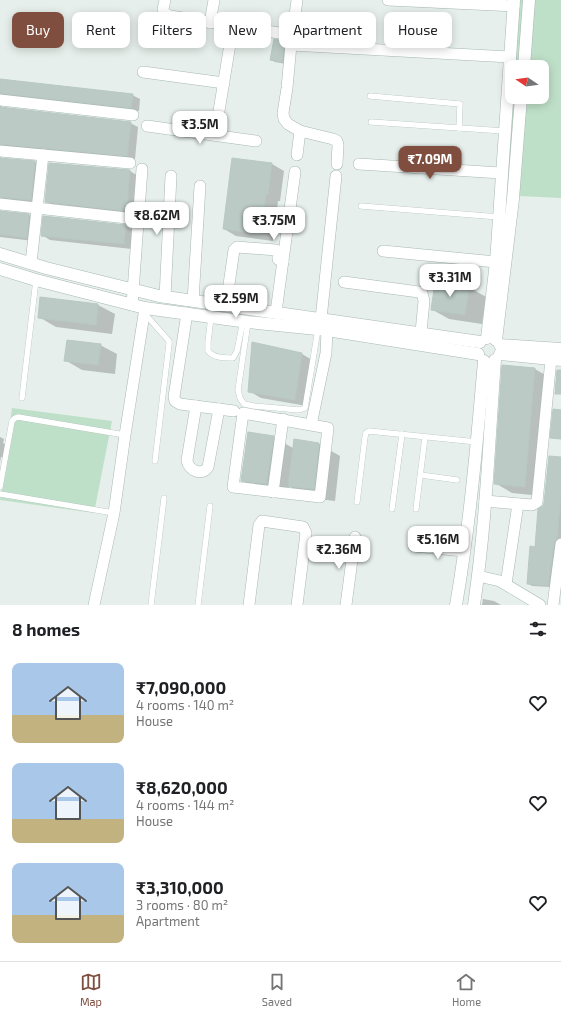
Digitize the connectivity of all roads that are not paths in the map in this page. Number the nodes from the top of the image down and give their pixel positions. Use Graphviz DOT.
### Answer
graph roads {
  1 [pos="165,0"];
  2 [pos="214,0"];
  3 [pos="297,0"];
  4 [pos="388,0"];
  5 [pos="529,0"];
  6 [pos="514,3"];
  7 [pos="296,12"];
  8 [pos="210,22"];
  9 [pos="214,23"];
  10 [pos="376,47"];
  11 [pos="230,48"];
  12 [pos="291,48"];
  13 [pos="510,57"];
  14 [pos="525,60"];
  15 [pos="143,72"];
  16 [pos="224,83"];
  17 [pos="370,96"];
  18 [pos="0,100"];
  19 [pos="520,104"];
  20 [pos="133,115"];
  21 [pos="371,122"];
  22 [pos="147,126"];
  23 [pos="458,128"];
  24 [pos="300,131"];
  25 [pos="504,132"];
  26 [pos="215,135"];
  27 [pos="256,141"];
  28 [pos="0,151"];
  29 [pos="43,155"];
  30 [pos="297,155"];
  31 [pos="130,163"];
  32 [pos="337,164"];
  33 [pos="359,164"];
  34 [pos="142,169"];
  35 [pos="295,172"];
  36 [pos="501,173"];
  37 [pos="171,176"];
  38 [pos="336,176"];
  39 [pos="200,186"];
  40 [pos="0,204"];
  41 [pos="360,206"];
  42 [pos="37,208"];
  43 [pos="499,217"];
  44 [pos="127,218"];
  45 [pos="383,251"];
  46 [pos="0,254"];
  47 [pos="283,262"];
  48 [pos="496,262"];
  49 [pos="31,263"];
  50 [pos="0,269"];
  51 [pos="36,280"];
  52 [pos="344,282"];
  53 [pos="133,290"];
  54 [pos="165,297"];
  55 [pos="193,301"];
  56 [pos="132,305"];
  57 [pos="226,305"];
  58 [pos="145,310"];
  59 [pos="276,312"];
  60 [pos="187,313"];
  61 [pos="211,316"];
  62 [pos="246,321"];
  63 [pos="322,326"];
  64 [pos="420,332"];
  65 [pos="490,349"];
  66 [pos="561,349"];
  67 [pos="556,360"];
  68 [pos="22,398"];
  69 [pos="196,406"];
  70 [pos="219,409"];
  71 [pos="234,411"];
  72 [pos="283,420"];
  73 [pos="311,425"];
  74 [pos="402,434"];
  75 [pos="125,435"];
  76 [pos="425,436"];
  77 [pos="477,442"];
  78 [pos="155,462"];
  79 [pos="421,475"];
  80 [pos="457,480"];
  81 [pos="0,488"];
  82 [pos="273,492"];
  83 [pos="0,494"];
  84 [pos="164,498"];
  85 [pos="485,501"];
  86 [pos="356,502"];
  87 [pos="518,504"];
  88 [pos="210,506"];
  89 [pos="392,509"];
  90 [pos="416,509"];
  91 [pos="114,513"];
  92 [pos="355,537"];
  93 [pos="561,544"];
  94 [pos="414,546"];
  95 [pos="464,551"];
  96 [pos="478,576"];
  97 [pos="506,584"];
  98 [pos="94,605"];
  99 [pos="151,605"];
  100 [pos="198,605"];
  101 [pos="249,605"];
  102 [pos="297,605"];
  103 [pos="346,605"];
  104 [pos="456,605"];
  105 [pos="474,605"];
  106 [pos="540,605"];
  107 [pos="553,605"];
  1 -- 8 [label="street"];
  2 -- 8 [label="street"];
  3 -- 7 [label="street"];
  4 -- 6 [label="street"];
  5 -- 14 [label="street"];
  6 -- 13 [label="street"];
  8 -- 9 [label="street"];
  10 -- 13 [label="street"];
  11 -- 16 [label="street"];
  12 -- 24 [label="street"];
  13 -- 25 [label="street"];
  15 -- 16 [label="street"];
  16 -- 26 [label="street"];
  17 -- 23 [label="lane"];
  18 -- 20 [label="street"];
  19 -- 65 [label="street"];
  21 -- 23 [label="lane"];
  22 -- 26 [label="street"];
  23 -- 25 [label="lane"];
  24 -- 30 [label="street"];
  24 -- 32 [label="street"];
  25 -- 36 [label="street"];
  26 -- 27 [label="street"];
  28 -- 29 [label="street"];
  29 -- 31 [label="street"];
  29 -- 42 [label="street"];
  33 -- 36 [label="street"];
  34 -- 53 [label="street"];
  35 -- 47 [label="street"];
  36 -- 43 [label="street"];
  37 -- 54 [label="street"];
  38 -- 63 [label="street"];
  39 -- 55 [label="street"];
  40 -- 42 [label="street"];
  41 -- 43 [label="lane"];
  42 -- 44 [label="street"];
  42 -- 49 [label="street"];
  43 -- 48 [label="street"];
  45 -- 48 [label="street"];
  46 -- 49 [label="street"];
  47 -- 57 [label="street"];
  47 -- 59 [label="street"];
  48 -- 65 [label="street"];
  49 -- 53 [label="street"];
  50 -- 51 [label="street"];
  51 -- 56 [label="street"];
  51 -- 68 [label="lane"];
  52 -- 64 [label="street"];
  53 -- 54 [label="street"];
  53 -- 56 [label="street"];
  54 -- 55 [label="street"];
  55 -- 57 [label="street"];
  56 -- 58 [label="street"];
  57 -- 59 [label="street"];
  58 -- 60 [label="street"];
  58 -- 75 [label="street"];
  58 -- 78 [label="lane"];
  59 -- 63 [label="street"];
  60 -- 61 [label="street"];
  60 -- 69 [label="street"];
  61 -- 62 [label="street"];
  61 -- 62 [label="lane"];
  62 -- 63 [label="street"];
  62 -- 63 [label="lane"];
  63 -- 64 [label="street"];
  63 -- 65 [label="street"];
  63 -- 73 [label="street"];
  64 -- 65 [label="street"];
  65 -- 66 [label="street"];
  65 -- 67 [label="street"];
  65 -- 77 [label="street"];
  65 -- 85 [label="street"];
  67 -- 87 [label="street"];
  69 -- 70 [label="street"];
  69 -- 70 [label="street"];
  70 -- 71 [label="street"];
  72 -- 73 [label="street"];
  72 -- 82 [label="street"];
  72 -- 82 [label="street"];
  73 -- 82 [label="street"];
  74 -- 76 [label="lane"];
  74 -- 86 [label="lane"];
  74 -- 89 [label="lane"];
  75 -- 81 [label="lane"];
  75 -- 91 [label="street"];
  76 -- 77 [label="lane"];
  76 -- 79 [label="lane"];
  77 -- 95 [label="street"];
  79 -- 80 [label="lane"];
  79 -- 90 [label="lane"];
  83 -- 91 [label="lane"];
  84 -- 99 [label="lane"];
  85 -- 87 [label="street"];
  85 -- 96 [label="street"];
  87 -- 97 [label="street"];
  88 -- 100 [label="lane"];
  91 -- 98 [label="street"];
  92 -- 103 [label="street"];
  93 -- 107 [label="street"];
  94 -- 95 [label="street"];
  95 -- 104 [label="street"];
  96 -- 97 [label="street"];
  96 -- 105 [label="street"];
  97 -- 106 [label="street"];
  101 -- 102 [label="street"];
}
